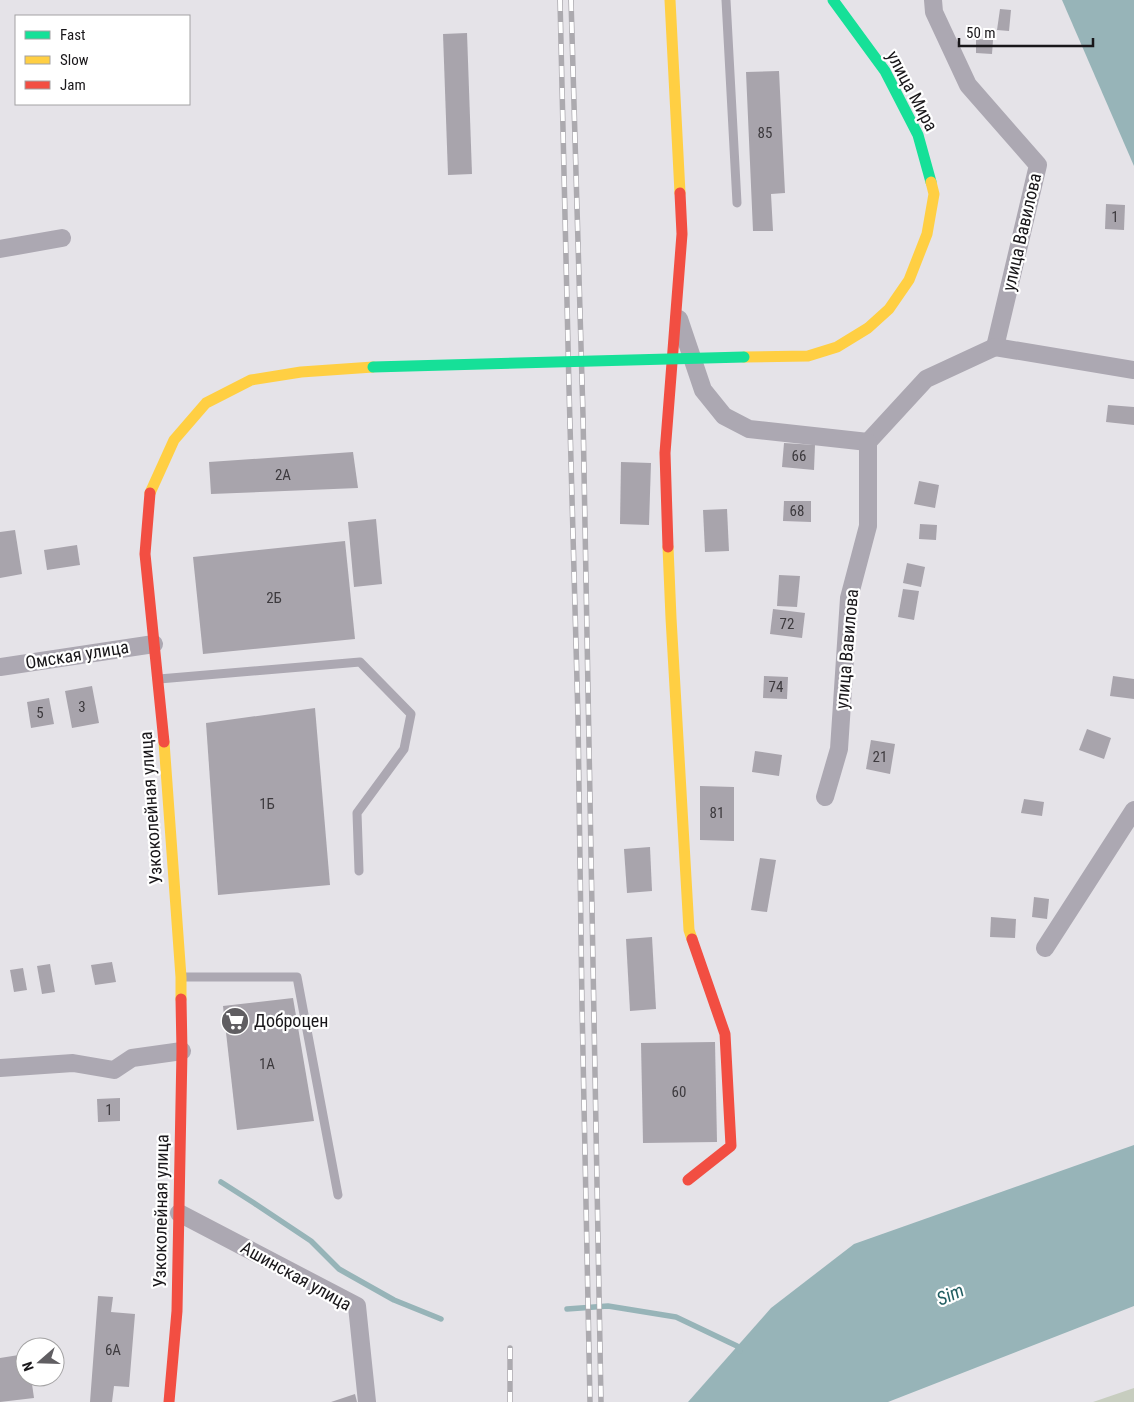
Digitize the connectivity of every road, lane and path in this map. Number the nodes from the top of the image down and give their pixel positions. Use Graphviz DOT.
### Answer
graph roads {
  1 [pos="670,0"];
  2 [pos="726,0"];
  3 [pos="833,0"];
  4 [pos="933,0"];
  5 [pos="737,203"];
  6 [pos="62,238"];
  7 [pos="0,249"];
  8 [pos="676,311"];
  9 [pos="995,347"];
  10 [pos="373,367"];
  11 [pos="1134,370"];
  12 [pos="868,442"];
  13 [pos="154,644"];
  14 [pos="0,667"];
  15 [pos="157,679"];
  16 [pos="825,797"];
  17 [pos="1134,810"];
  18 [pos="359,872"];
  19 [pos="1045,948"];
  20 [pos="181,976"];
  21 [pos="182,1051"];
  22 [pos="0,1068"];
  23 [pos="688,1180"];
  24 [pos="338,1195"];
  25 [pos="179,1213"];
  26 [pos="169,1402"];
  27 [pos="367,1402"];
  1 -- 8 [label="street"];
  2 -- 5 [label="lane"];
  3 -- 10 [label="street, улица Мира, bridge"];
  4 -- 9 [label="street, улица Вавилова"];
  6 -- 7 [label="street"];
  8 -- 12 [label="street"];
  8 -- 23 [label="street"];
  9 -- 11 [label="street"];
  9 -- 12 [label="street"];
  10 -- 13 [label="street, Узкоколейная улица"];
  12 -- 16 [label="street, улица Вавилова"];
  13 -- 14 [label="street, Омская улица"];
  13 -- 15 [label="street, Узкоколейная улица"];
  15 -- 18 [label="lane"];
  15 -- 20 [label="street, Узкоколейная улица"];
  17 -- 19 [label="street"];
  20 -- 21 [label="street, Узкоколейная улица"];
  20 -- 24 [label="lane"];
  21 -- 22 [label="street"];
  21 -- 25 [label="street, Узкоколейная улица"];
  25 -- 26 [label="street, Узкоколейная улица"];
  25 -- 27 [label="street, Ашинская улица"];
}
